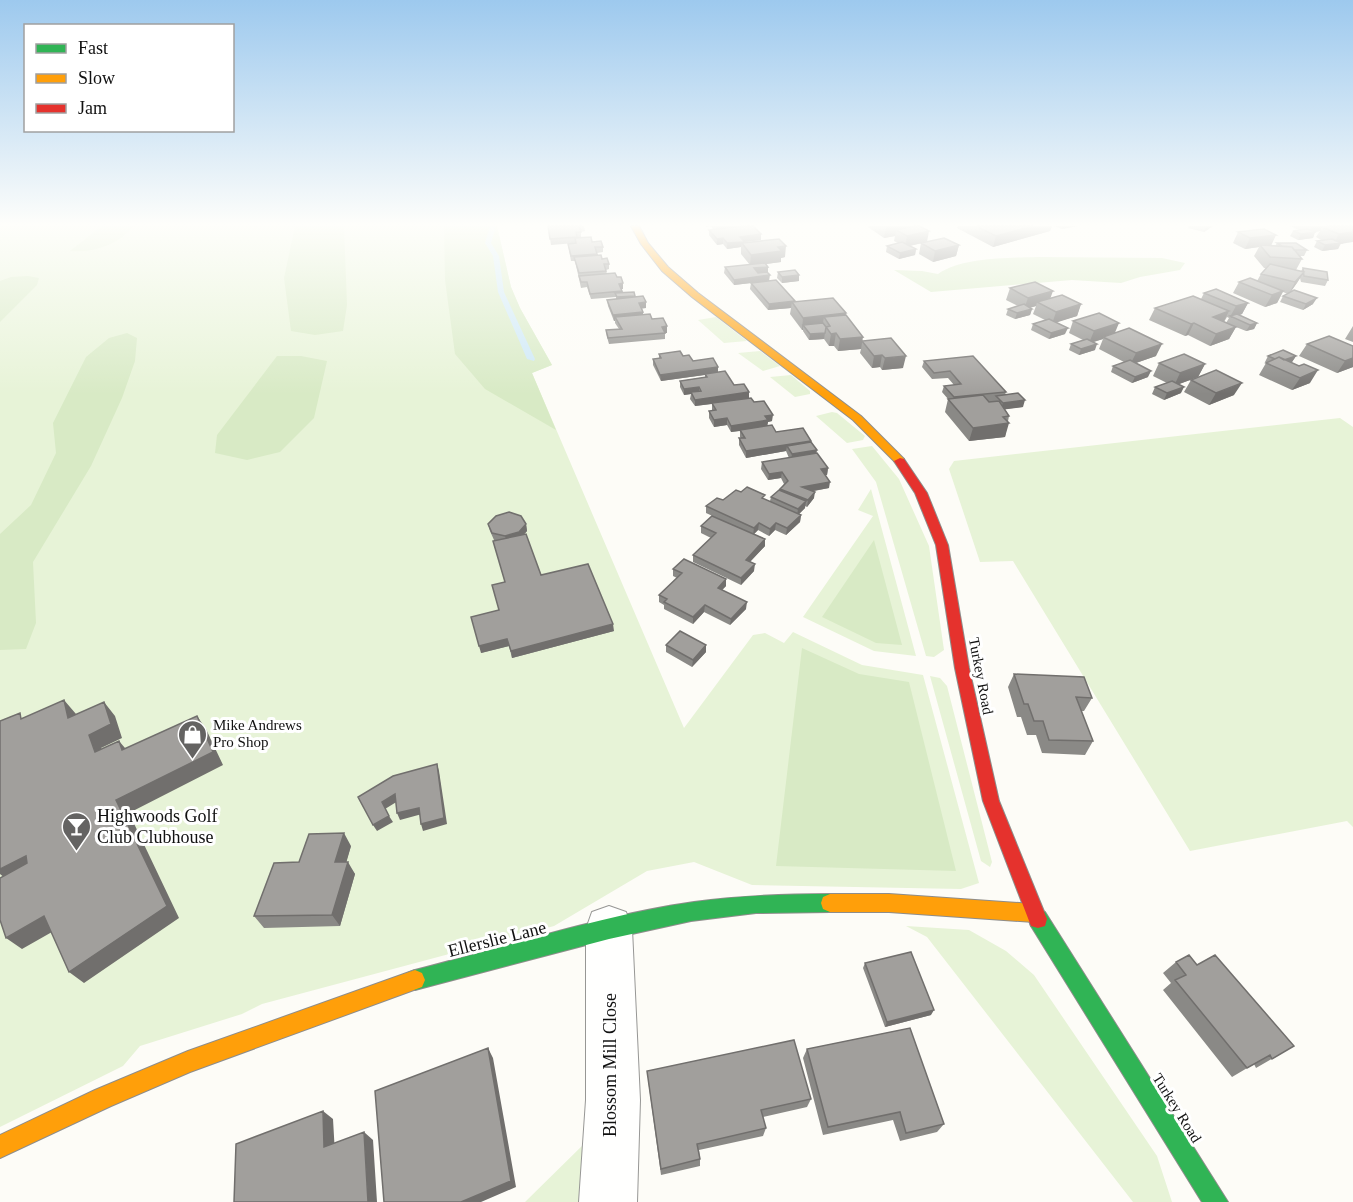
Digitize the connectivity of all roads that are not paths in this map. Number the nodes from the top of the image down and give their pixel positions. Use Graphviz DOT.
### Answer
graph roads {
  1 [pos="680,282"];
  2 [pos="1034,913"];
  3 [pos="609,928"];
  4 [pos="0,1147"];
  5 [pos="608,1202"];
  6 [pos="1216,1202"];
  1 -- 2 [label="street, Turkey Road"];
  2 -- 3 [label="street, Ellerslie Lane"];
  2 -- 6 [label="street, Turkey Road"];
  3 -- 4 [label="street, Ellerslie Lane"];
  3 -- 5 [label="street, Blossom Mill Close"];
}
